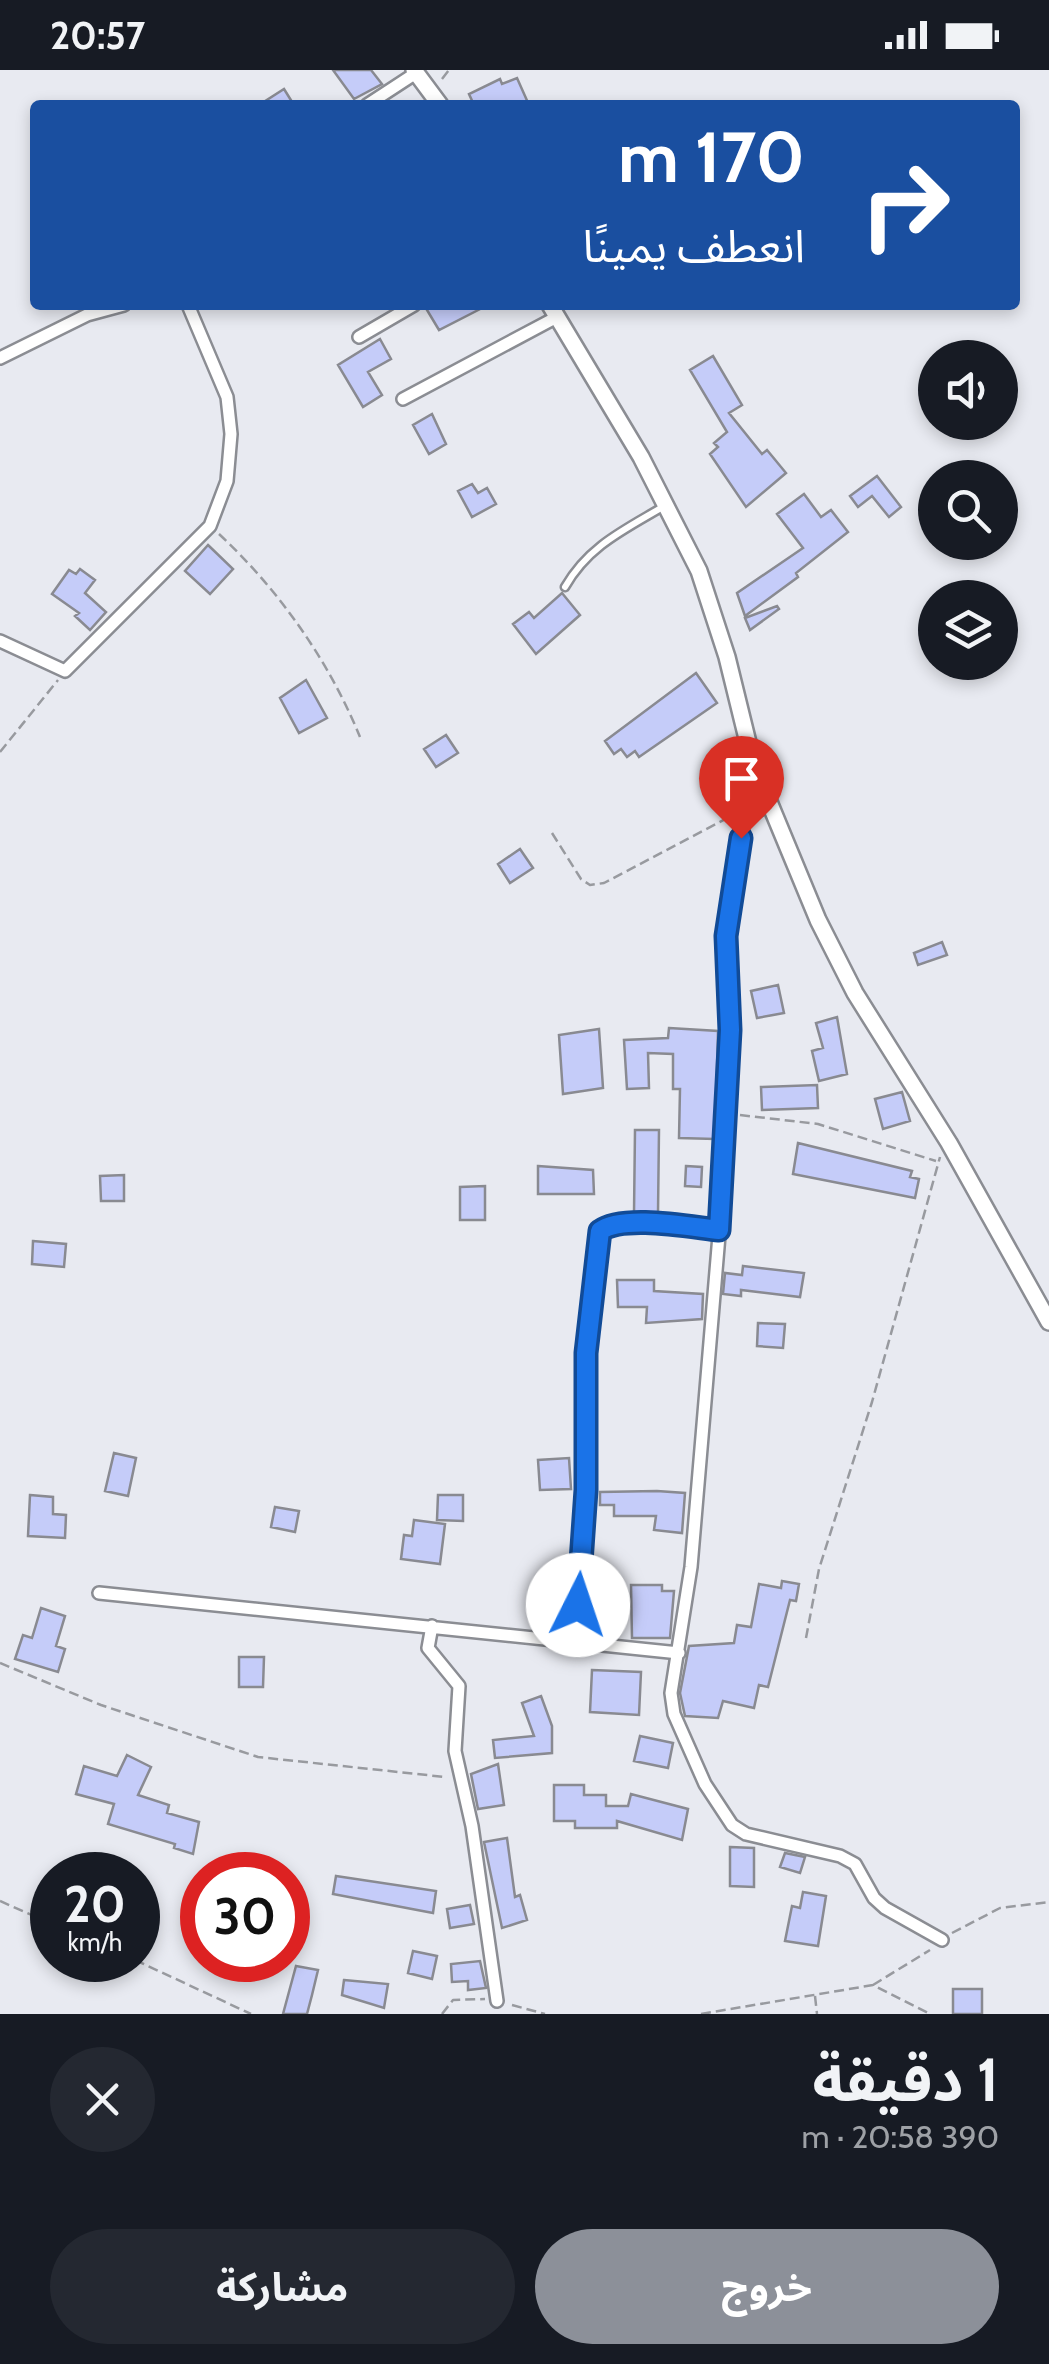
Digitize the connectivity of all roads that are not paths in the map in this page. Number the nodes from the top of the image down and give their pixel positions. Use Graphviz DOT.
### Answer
graph roads {
  1 [pos="415,72"];
  2 [pos="374,100"];
  3 [pos="436,100"];
  4 [pos="104,310"];
  5 [pos="190,310"];
  6 [pos="405,310"];
  7 [pos="553,311"];
  8 [pos="359,337"];
  9 [pos="0,358"];
  10 [pos="403,399"];
  11 [pos="666,505"];
  12 [pos="565,587"];
  13 [pos="0,640"];
  14 [pos="768,803"];
  15 [pos="719,1230"];
  16 [pos="1049,1322"];
  17 [pos="99,1593"];
  18 [pos="432,1626"];
  19 [pos="576,1643"];
  20 [pos="679,1653"];
  21 [pos="942,1940"];
  22 [pos="496,2000"];
  1 -- 2 [label="street"];
  1 -- 3 [label="street"];
  4 -- 9 [label="street"];
  5 -- 13 [label="street"];
  6 -- 8 [label="street"];
  7 -- 10 [label="street"];
  7 -- 11 [label="street"];
  11 -- 12 [label="lane"];
  11 -- 14 [label="street"];
  14 -- 15 [label="street"];
  14 -- 16 [label="street"];
  15 -- 19 [label="street"];
  15 -- 20 [label="street"];
  17 -- 18 [label="street"];
  18 -- 19 [label="street"];
  18 -- 22 [label="street"];
  19 -- 20 [label="street"];
  20 -- 21 [label="street"];
}
